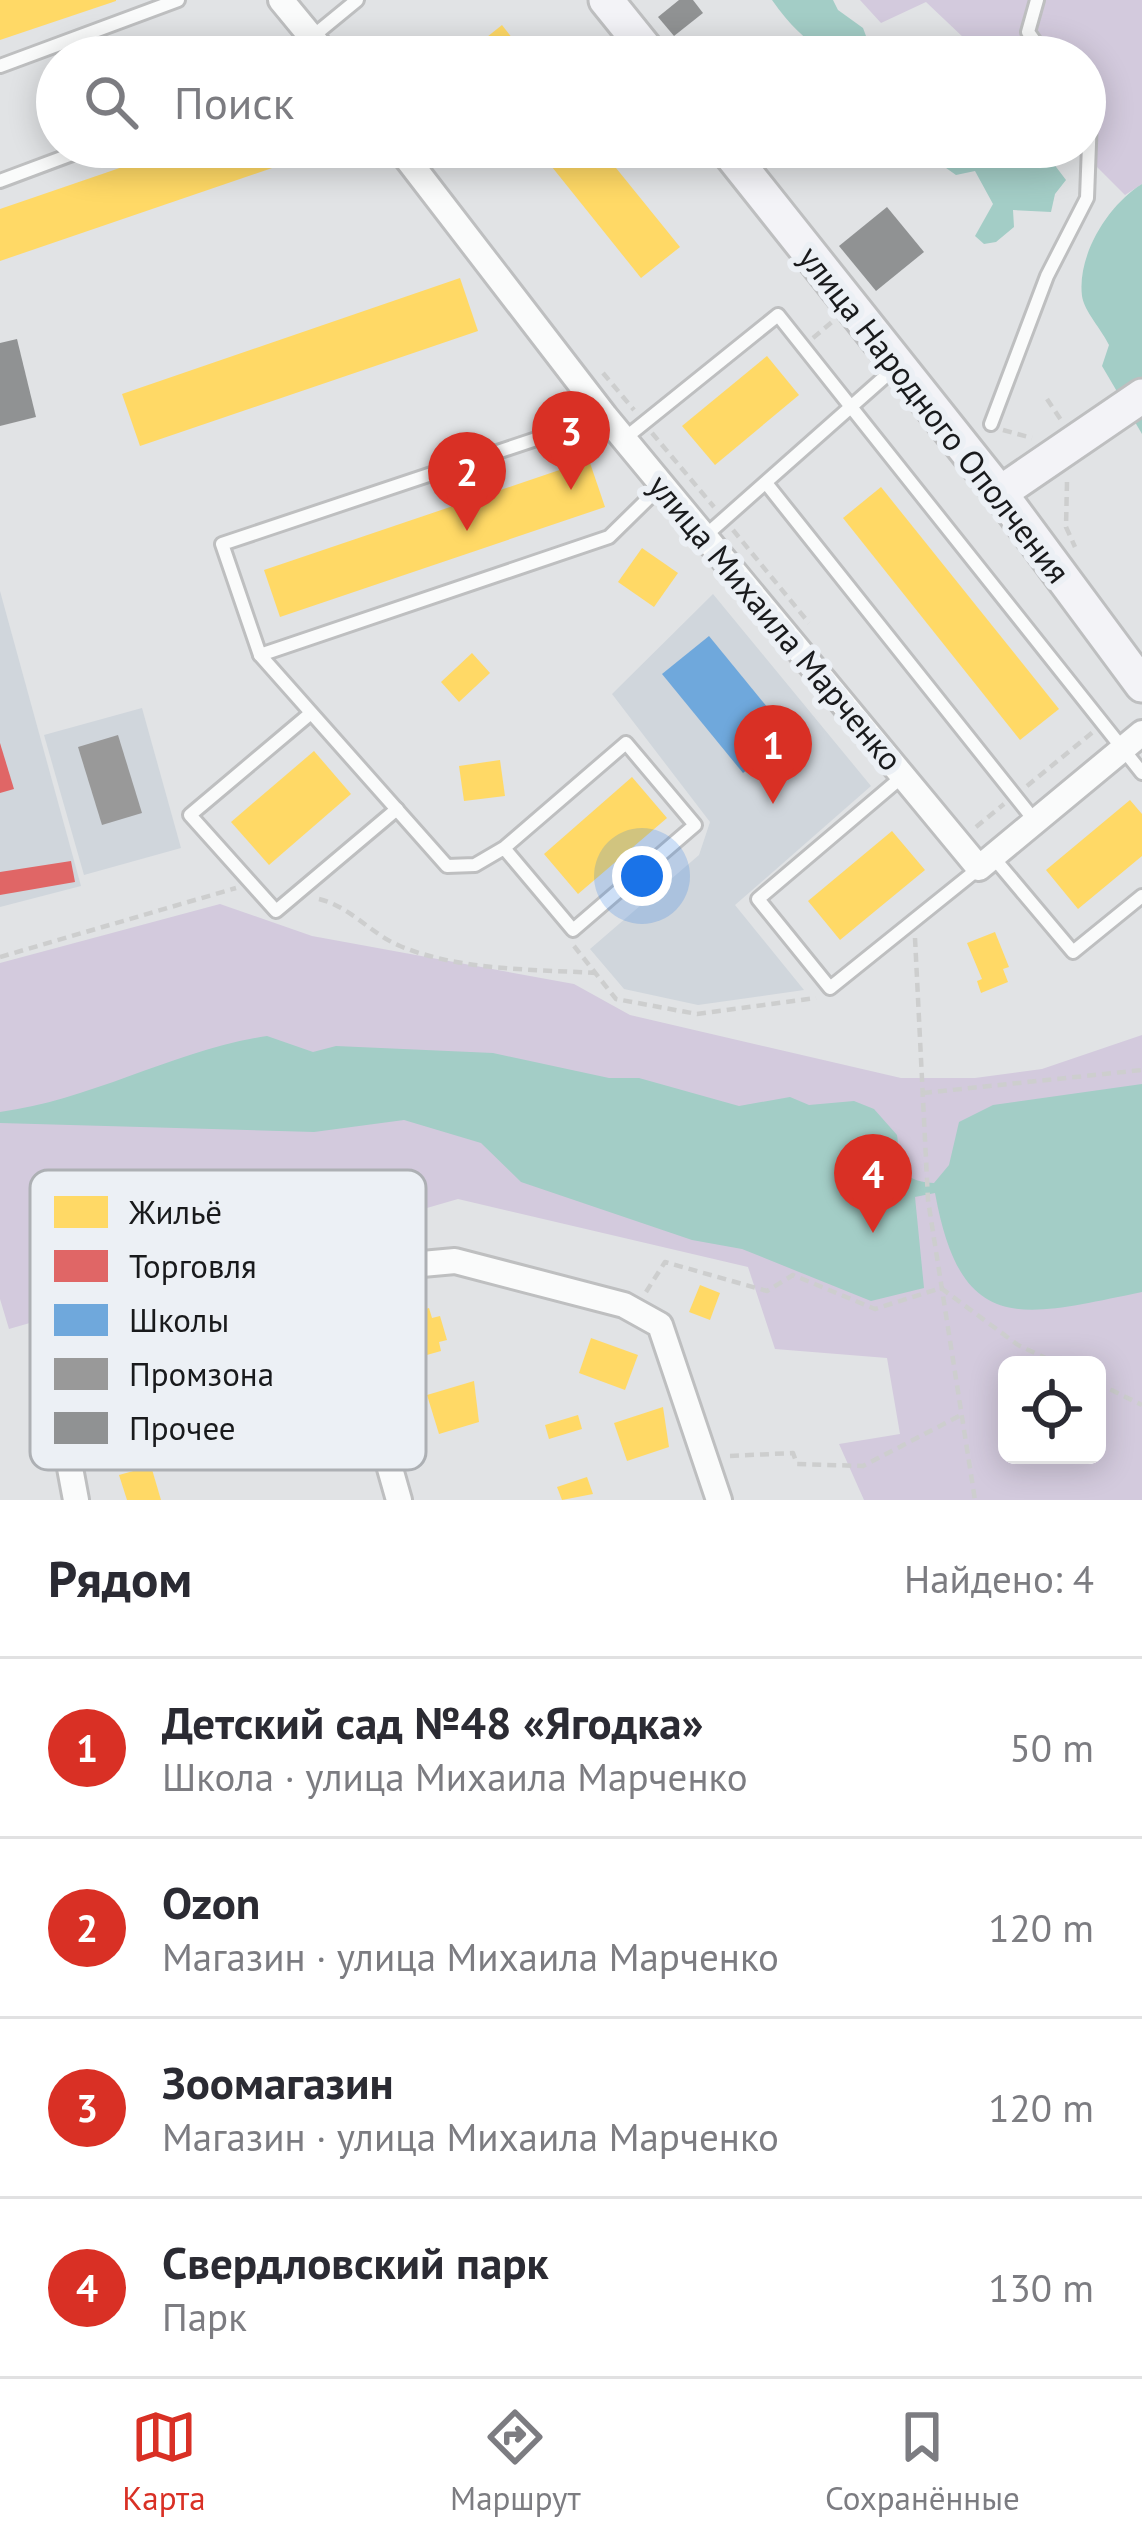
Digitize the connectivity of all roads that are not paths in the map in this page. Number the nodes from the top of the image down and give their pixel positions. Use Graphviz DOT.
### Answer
graph roads {
  1 [pos="178,0"];
  2 [pos="281,0"];
  3 [pos="357,0"];
  4 [pos="606,0"];
  5 [pos="1037,0"];
  6 [pos="81,36"];
  7 [pos="310,36"];
  8 [pos="312,36"];
  9 [pos="635,36"];
  10 [pos="1031,36"];
  11 [pos="36,53"];
  12 [pos="0,66"];
  13 [pos="36,168"];
  14 [pos="414,168"];
  15 [pos="741,168"];
  16 [pos="1088,168"];
  17 [pos="0,181"];
  18 [pos="899,364"];
  19 [pos="1142,396"];
  20 [pos="851,407"];
  21 [pos="605,416"];
  22 [pos="991,424"];
  23 [pos="624,439"];
  24 [pos="766,483"];
  25 [pos="662,485"];
  26 [pos="1000,494"];
  27 [pos="714,528"];
  28 [pos="260,655"];
  29 [pos="1142,685"];
  30 [pos="311,712"];
  31 [pos="1133,741"];
  32 [pos="1142,773"];
  33 [pos="903,776"];
  34 [pos="397,809"];
  35 [pos="1035,821"];
  36 [pos="504,848"];
  37 [pos="986,862"];
  38 [pos="1142,896"];
  39 [pos="426,1264"];
  40 [pos="70,1470"];
  41 [pos="390,1470"];
  42 [pos="76,1500"];
  43 [pos="399,1500"];
  44 [pos="719,1500"];
  1 -- 6 [label="lane"];
  2 -- 7 [label="street"];
  3 -- 8 [label="lane"];
  4 -- 9 [label="street"];
  5 -- 10 [label="lane"];
  11 -- 12 [label="lane"];
  13 -- 17 [label="lane"];
  14 -- 21 [label="street, улица Михаила Марченко"];
  15 -- 18 [label="street, улица Народного Ополчения"];
  16 -- 22 [label="lane"];
  18 -- 20 [label="lane"];
  18 -- 26 [label="street, улица Народного Ополчения"];
  19 -- 26 [label="street"];
  20 -- 23 [label="lane"];
  20 -- 24 [label="lane"];
  20 -- 31 [label="lane"];
  21 -- 23 [label="street, улица Михаила Марченко"];
  21 -- 28 [label="lane"];
  23 -- 25 [label="street, улица Михаила Марченко"];
  24 -- 27 [label="lane"];
  24 -- 35 [label="lane"];
  25 -- 27 [label="street, улица Михаила Марченко"];
  25 -- 28 [label="lane"];
  26 -- 29 [label="street, улица Народного Ополчения"];
  27 -- 33 [label="street, улица Михаила Марченко"];
  28 -- 30 [label="lane"];
  30 -- 34 [label="lane"];
  30 -- 34 [label="lane"];
  31 -- 32 [label="lane"];
  31 -- 35 [label="street"];
  33 -- 37 [label="street, улица Михаила Марченко"];
  33 -- 37 [label="lane"];
  34 -- 36 [label="lane"];
  35 -- 37 [label="street"];
  36 -- 36 [label="lane"];
  37 -- 38 [label="lane"];
  39 -- 44 [label="street"];
  40 -- 42 [label="street"];
  41 -- 43 [label="street"];
}
